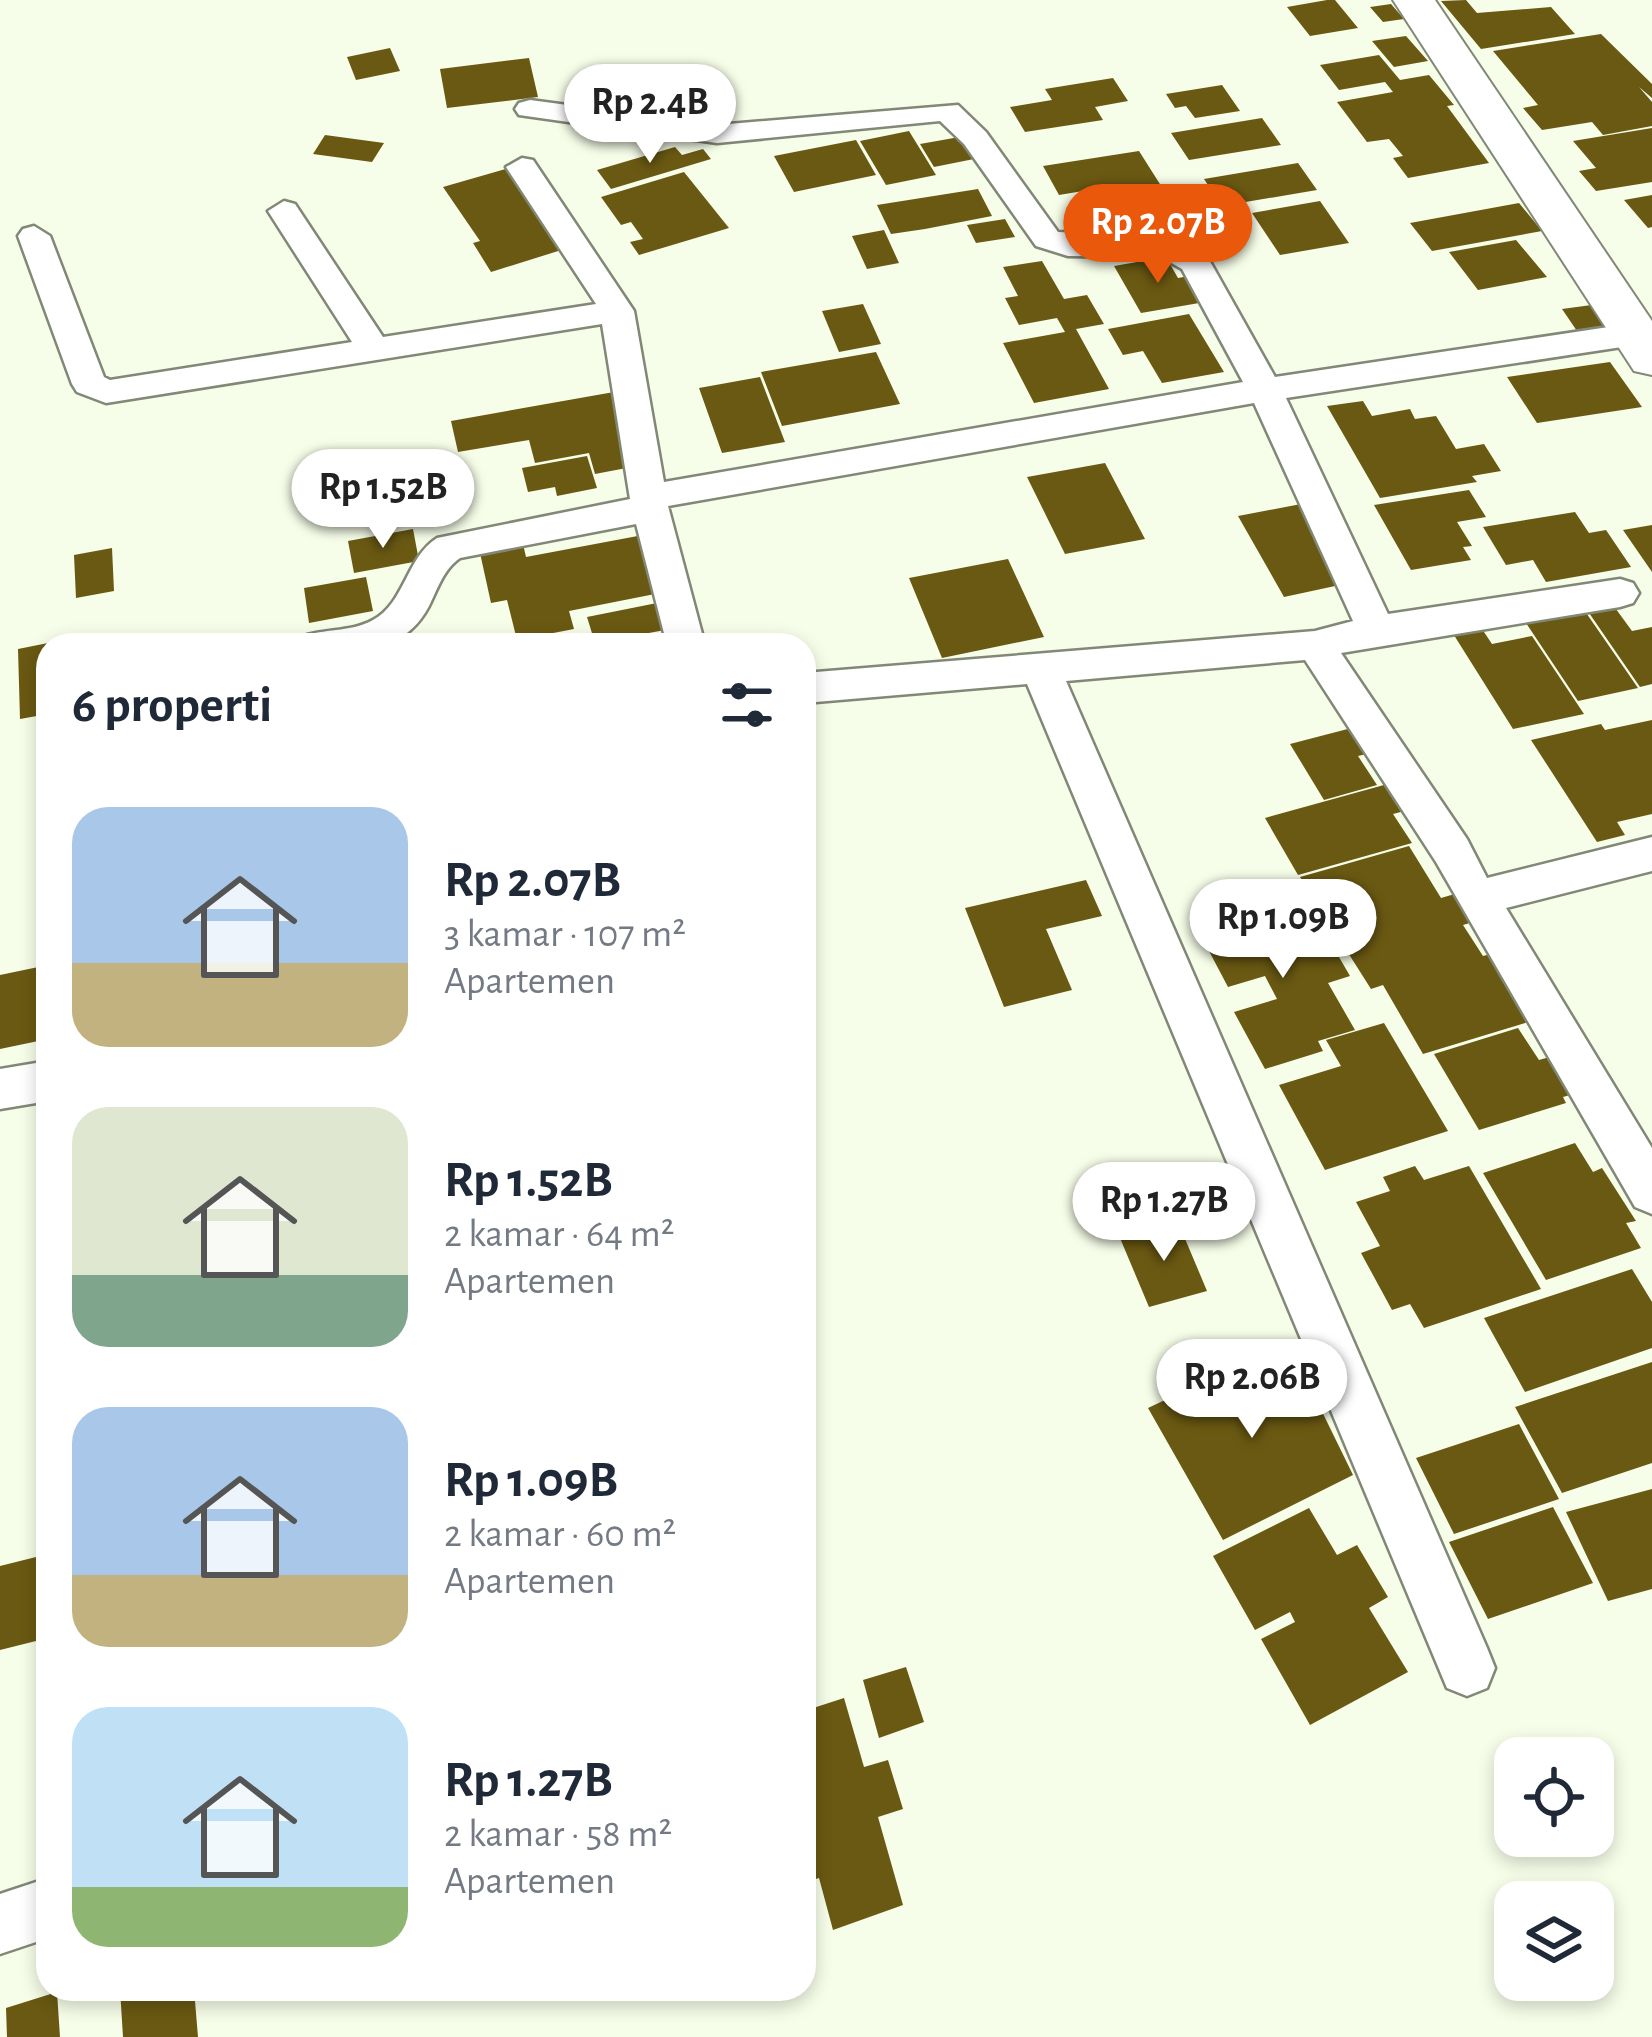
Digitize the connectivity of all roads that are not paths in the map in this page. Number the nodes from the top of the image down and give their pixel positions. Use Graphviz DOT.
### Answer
graph roads {
  1 [pos="1414,0"];
  2 [pos="530,109"];
  3 [pos="522,167"];
  4 [pos="284,211"];
  5 [pos="34,236"];
  6 [pos="617,310"];
  7 [pos="1643,347"];
  8 [pos="374,349"];
  9 [pos="1265,390"];
  10 [pos="650,502"];
  11 [pos="1620,593"];
  12 [pos="1376,629"];
  13 [pos="373,633"];
  14 [pos="683,633"];
  15 [pos="1315,645"];
  16 [pos="1040,667"];
  17 [pos="816,687"];
  18 [pos="1652,854"];
  19 [pos="1477,898"];
  20 [pos="36,1084"];
  21 [pos="0,1089"];
  22 [pos="1652,1192"];
  23 [pos="1467,1668"];
  24 [pos="36,1912"];
  25 [pos="0,1924"];
  1 -- 7 [label="street"];
  2 -- 9 [label="street"];
  3 -- 6 [label="street"];
  4 -- 8 [label="street"];
  5 -- 8 [label="street"];
  6 -- 8 [label="street"];
  6 -- 10 [label="street"];
  7 -- 9 [label="street"];
  9 -- 10 [label="street"];
  9 -- 12 [label="street"];
  10 -- 13 [label="street"];
  10 -- 14 [label="street"];
  11 -- 12 [label="street"];
  12 -- 15 [label="street"];
  15 -- 16 [label="street"];
  15 -- 19 [label="street"];
  16 -- 17 [label="street"];
  16 -- 23 [label="street"];
  18 -- 19 [label="street"];
  19 -- 22 [label="street"];
  20 -- 21 [label="street"];
  24 -- 25 [label="street"];
}
